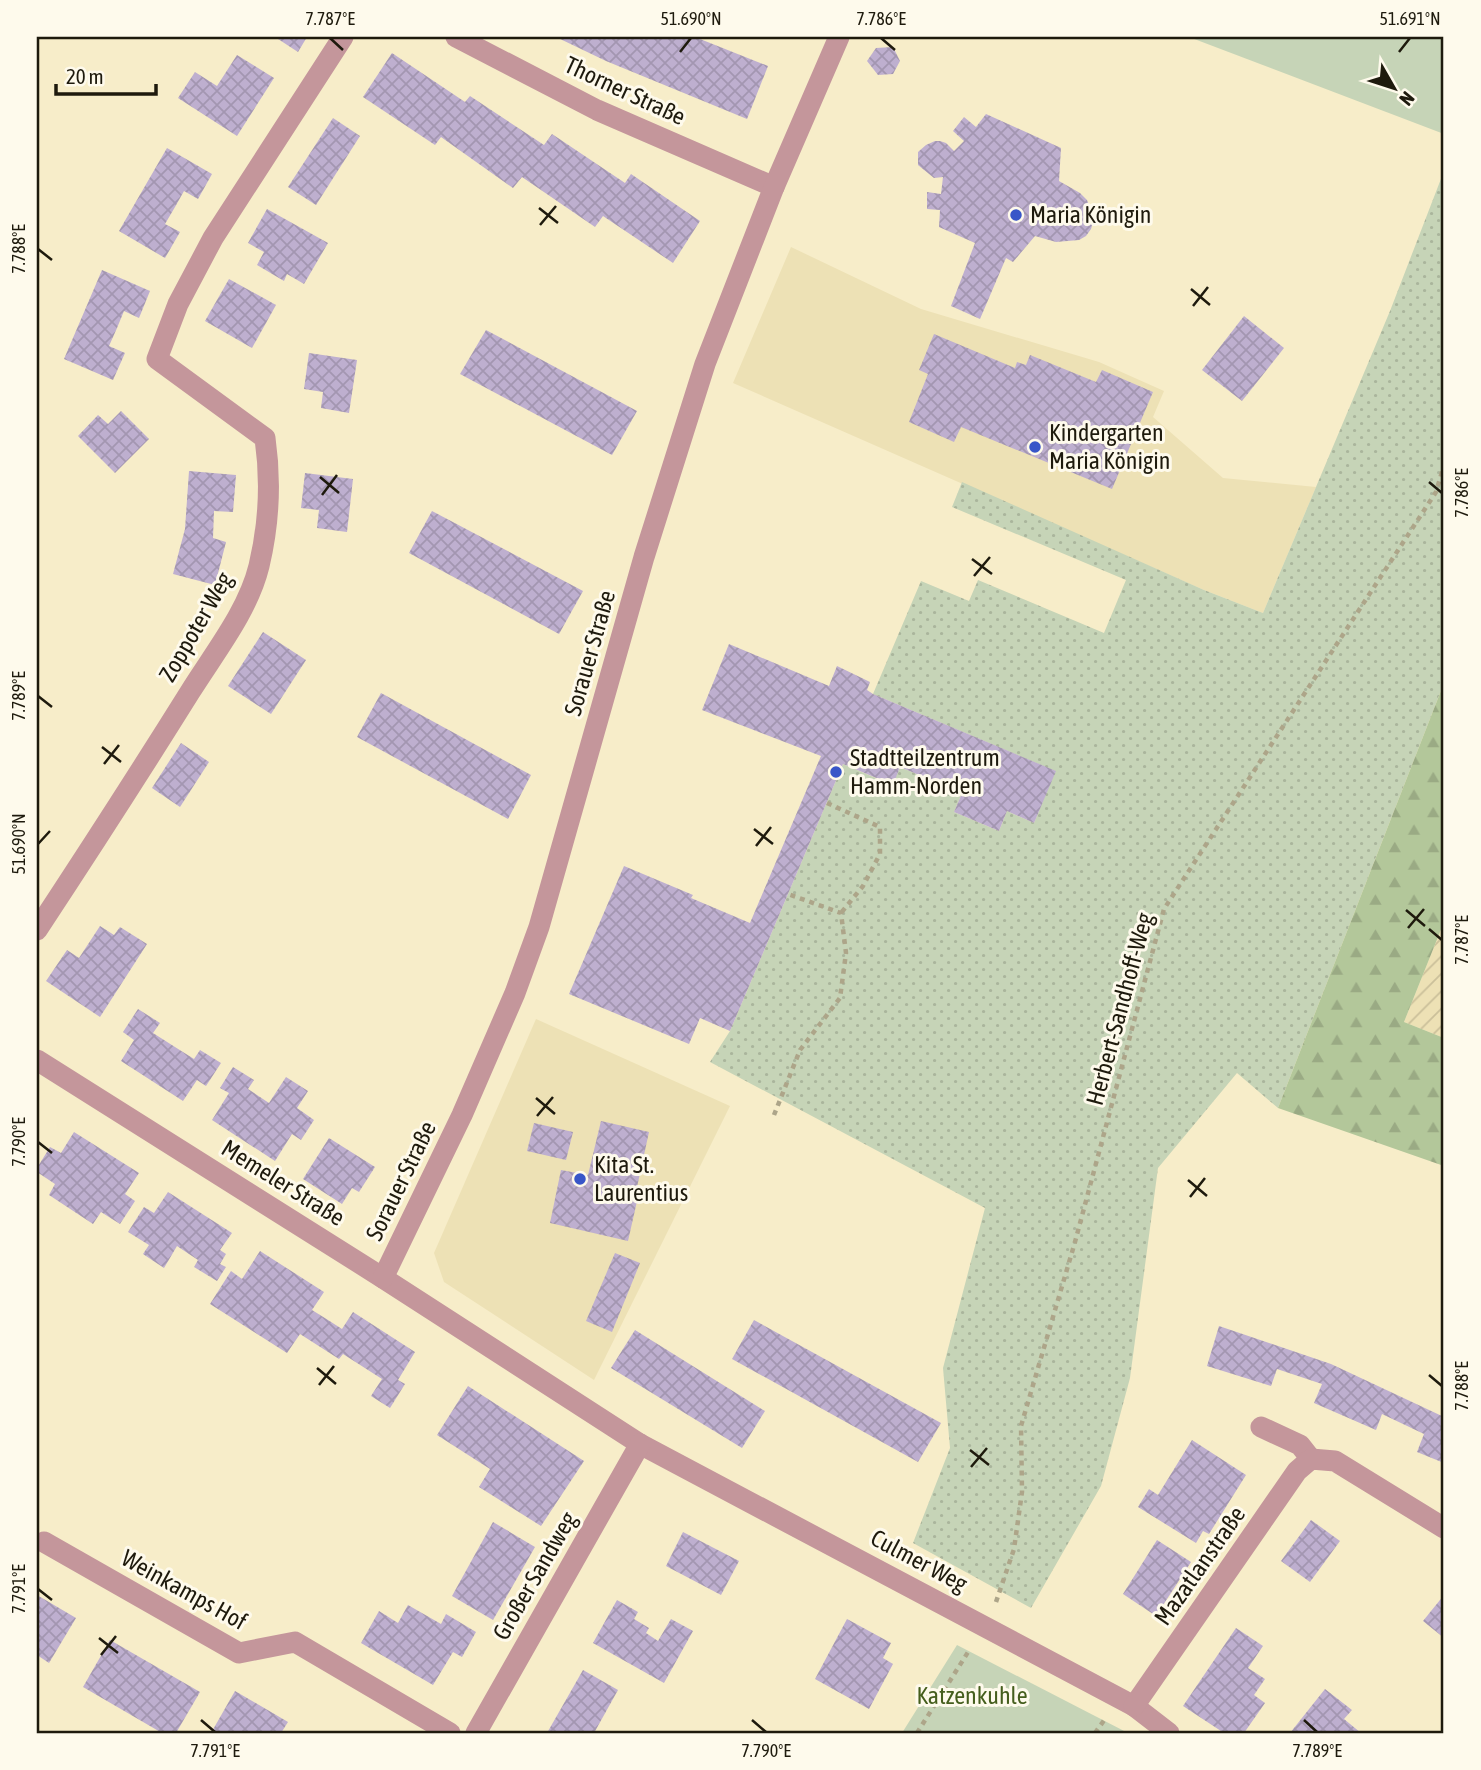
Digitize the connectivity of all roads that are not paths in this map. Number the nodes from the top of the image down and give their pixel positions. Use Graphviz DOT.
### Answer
graph roads {
  1 [pos="343,37"];
  2 [pos="456,37"];
  3 [pos="839,37"];
  4 [pos="774,187"];
  5 [pos="37,930"];
  6 [pos="37,1060"];
  7 [pos="383,1278"];
  8 [pos="1261,1427"];
  9 [pos="640,1444"];
  10 [pos="1311,1459"];
  11 [pos="1444,1528"];
  12 [pos="44,1542"];
  13 [pos="1134,1706"];
  14 [pos="450,1733"];
  15 [pos="476,1733"];
  16 [pos="1169,1733"];
  1 -- 5 [label="street, Zoppoter Weg"];
  2 -- 4 [label="street, Thorner Straße"];
  3 -- 4 [label="street, Sorauer Straße"];
  4 -- 7 [label="street, Sorauer Straße"];
  6 -- 7 [label="street, Memeler Straße"];
  7 -- 9 [label="street, Memeler Straße"];
  8 -- 10 [label="street"];
  9 -- 13 [label="street, Culmer Weg"];
  9 -- 15 [label="street, Großer Sandweg"];
  10 -- 11 [label="street"];
  10 -- 13 [label="street, Mazatlanstraße"];
  12 -- 14 [label="street, Weinkamps Hof"];
  13 -- 16 [label="street, Culmer Weg"];
}
